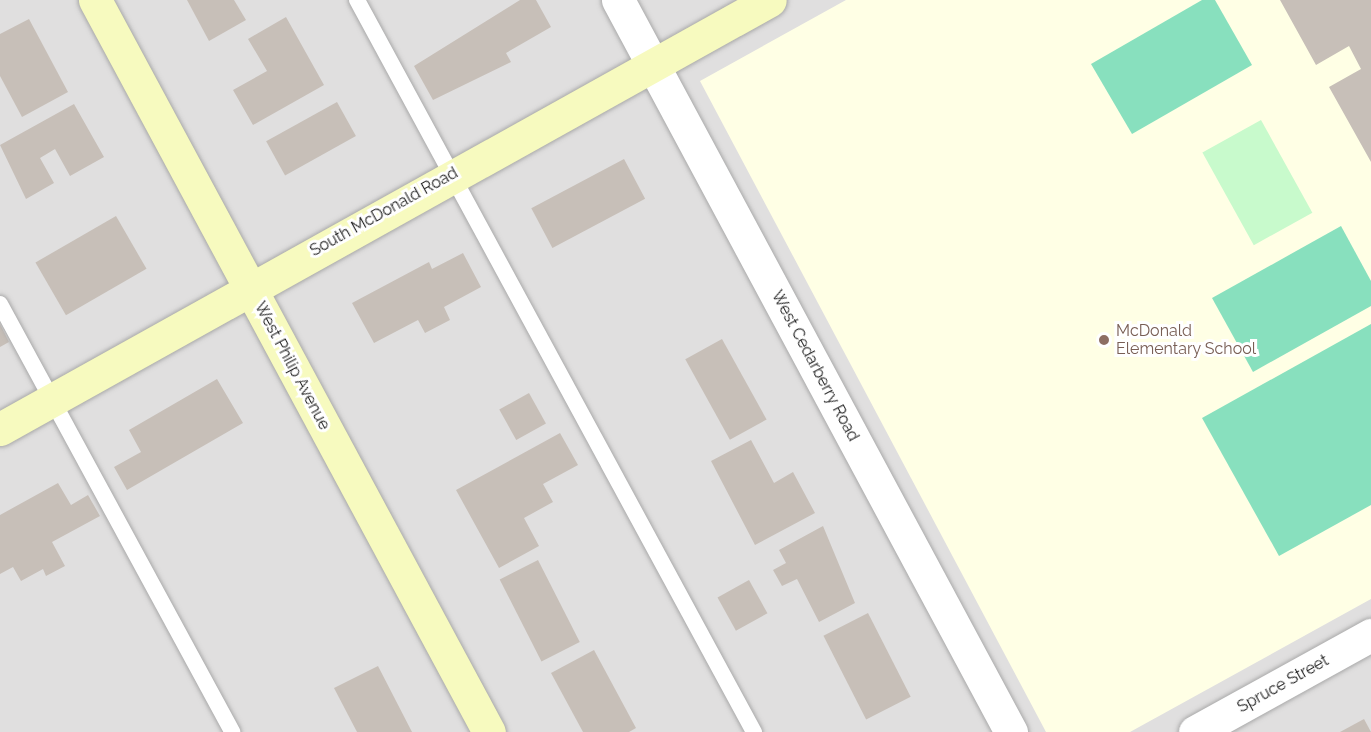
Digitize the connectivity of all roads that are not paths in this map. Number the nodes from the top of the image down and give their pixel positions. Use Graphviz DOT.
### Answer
graph roads {
  1 [pos="95,0"];
  2 [pos="357,0"];
  3 [pos="618,0"];
  4 [pos="770,0"];
  5 [pos="653,64"];
  6 [pos="451,175"];
  7 [pos="249,286"];
  8 [pos="0,304"];
  9 [pos="53,402"];
  10 [pos="0,429"];
  11 [pos="1371,635"];
  12 [pos="232,732"];
  13 [pos="489,732"];
  14 [pos="754,732"];
  15 [pos="1011,732"];
  16 [pos="1195,732"];
  1 -- 7 [label="street, West Philip Avenue"];
  2 -- 6 [label="lane"];
  3 -- 5 [label="street, West Cedarberry Road"];
  4 -- 5 [label="street, South McDonald Road"];
  5 -- 6 [label="street, South McDonald Road"];
  5 -- 15 [label="street, West Cedarberry Road"];
  6 -- 7 [label="street, South McDonald Road"];
  6 -- 14 [label="lane"];
  7 -- 9 [label="street, South McDonald Road"];
  7 -- 13 [label="street, West Philip Avenue"];
  8 -- 9 [label="lane"];
  9 -- 10 [label="street, South McDonald Road"];
  9 -- 12 [label="lane"];
  11 -- 16 [label="street, Spruce Street"];
}
